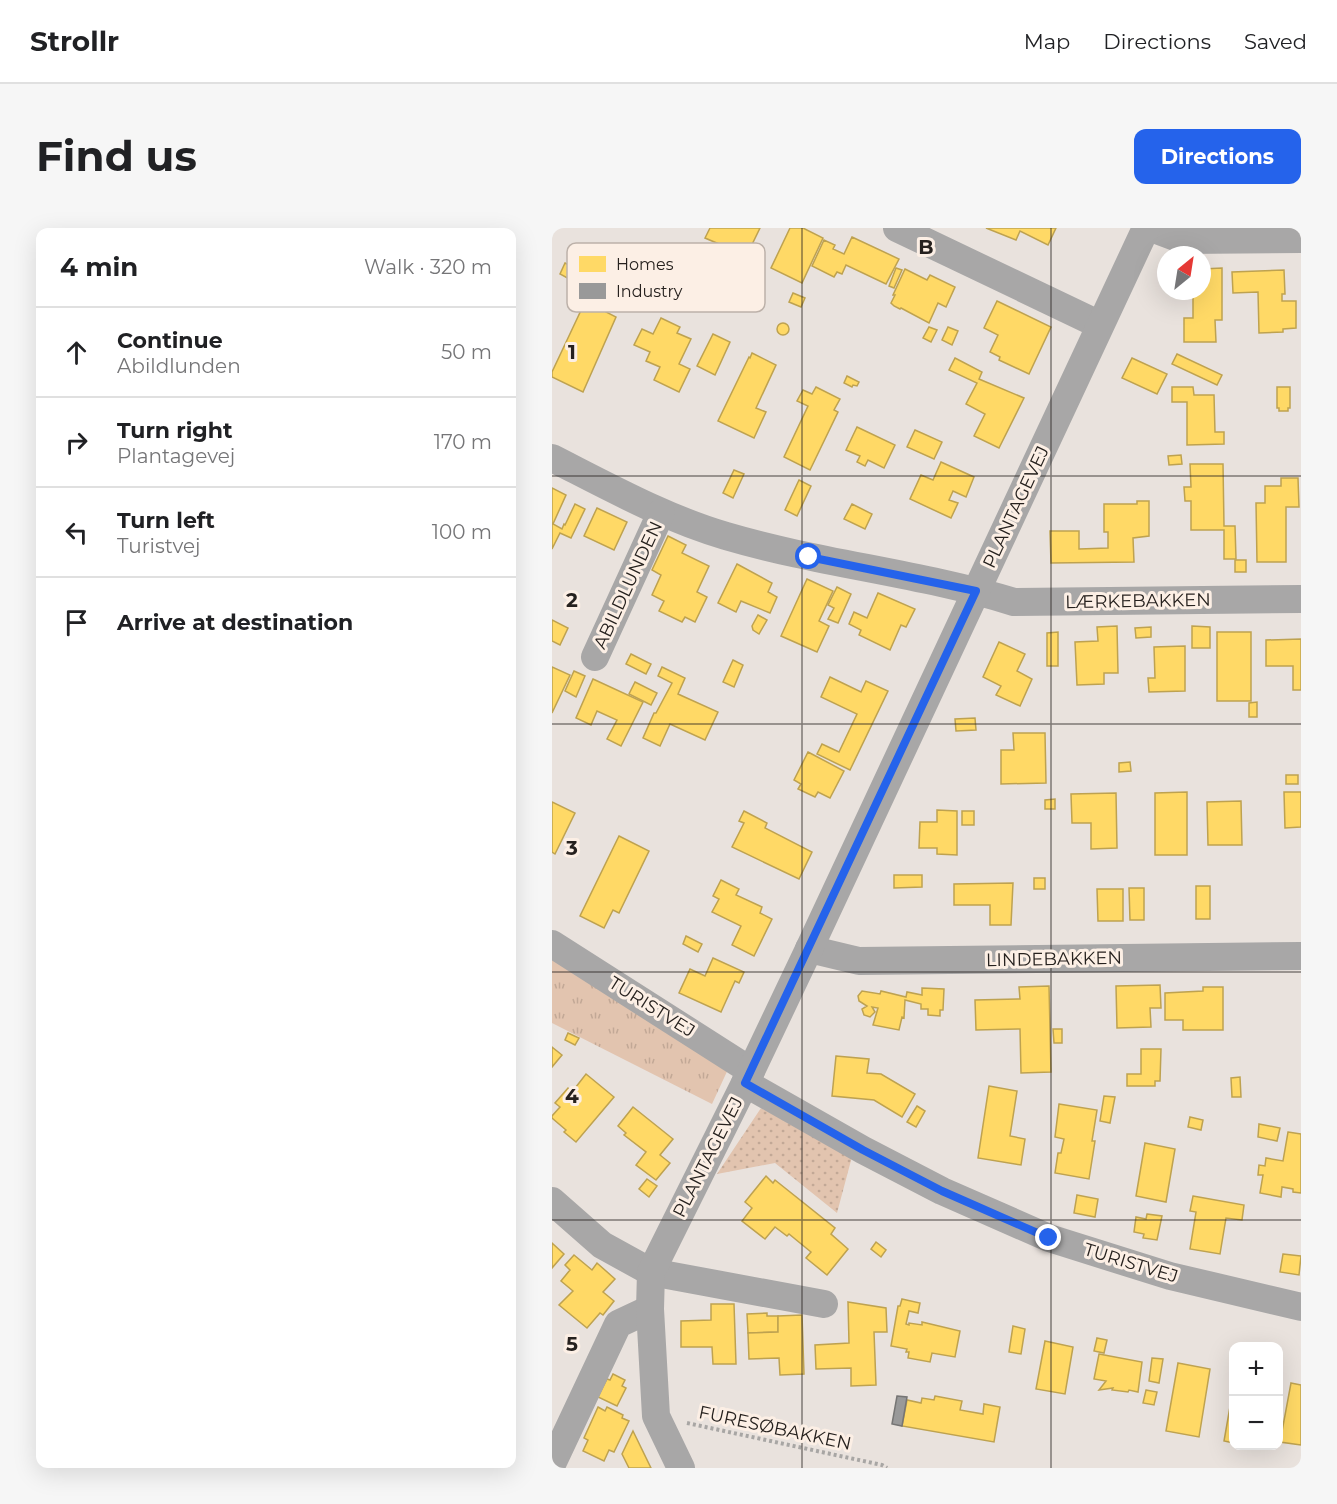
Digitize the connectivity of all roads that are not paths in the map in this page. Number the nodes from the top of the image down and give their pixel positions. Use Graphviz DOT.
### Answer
graph roads {
  1 [pos="897,228"];
  2 [pos="1148,228"];
  3 [pos="1301,239"];
  4 [pos="1100,325"];
  5 [pos="552,458"];
  6 [pos="661,513"];
  7 [pos="976,591"];
  8 [pos="1301,599"];
  9 [pos="595,657"];
  10 [pos="552,944"];
  11 [pos="809,950"];
  12 [pos="1301,956"];
  13 [pos="748,1077"];
  14 [pos="552,1201"];
  15 [pos="651,1272"];
  16 [pos="824,1305"];
  17 [pos="1301,1307"];
  18 [pos="650,1309"];
  19 [pos="552,1464"];
  20 [pos="681,1468"];
  1 -- 4 [label="street"];
  2 -- 3 [label="street"];
  2 -- 4 [label="street, PLANTAGEVEJ"];
  4 -- 7 [label="street, PLANTAGEVEJ"];
  5 -- 6 [label="street, ABILDLUNDEN"];
  6 -- 7 [label="street, ABILDLUNDEN"];
  6 -- 9 [label="street, ABILDLUNDEN"];
  7 -- 8 [label="street, LÆRKEBAKKEN"];
  7 -- 11 [label="street, PLANTAGEVEJ"];
  10 -- 13 [label="street, TURISTVEJ"];
  11 -- 12 [label="street, LINDEBAKKEN"];
  11 -- 13 [label="street, PLANTAGEVEJ"];
  13 -- 15 [label="street, PLANTAGEVEJ"];
  13 -- 17 [label="street, TURISTVEJ"];
  14 -- 15 [label="street"];
  15 -- 16 [label="street"];
  15 -- 18 [label="street, PLANTAGEVEJ"];
  18 -- 19 [label="street"];
  18 -- 20 [label="street, PLANTAGEVEJ"];
}
